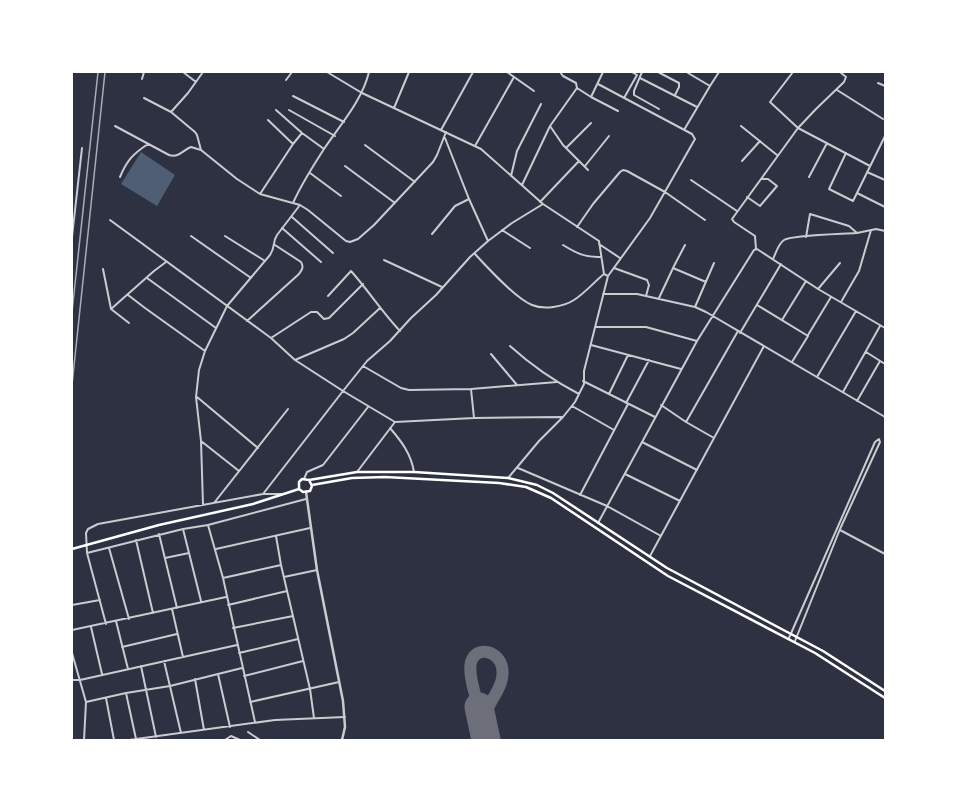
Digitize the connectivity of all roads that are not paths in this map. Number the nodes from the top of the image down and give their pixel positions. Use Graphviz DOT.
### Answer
graph roads {
  1 [pos="144,72"];
  2 [pos="183,72"];
  3 [pos="203,72"];
  4 [pos="292,72"];
  5 [pos="327,72"];
  6 [pos="370,72"];
  7 [pos="409,72"];
  8 [pos="473,72"];
  9 [pos="507,72"];
  10 [pos="560,72"];
  11 [pos="603,72"];
  12 [pos="632,72"];
  13 [pos="638,72"];
  14 [pos="642,72"];
  15 [pos="658,72"];
  16 [pos="669,72"];
  17 [pos="719,72"];
  18 [pos="793,72"];
  19 [pos="840,72"];
  20 [pos="688,73"];
  21 [pos="637,75"];
  22 [pos="514,77"];
  23 [pos="666,77"];
  24 [pos="640,78"];
  25 [pos="142,79"];
  26 [pos="286,80"];
  27 [pos="196,82"];
  28 [pos="878,83"];
  29 [pos="598,84"];
  30 [pos="710,86"];
  31 [pos="885,86"];
  32 [pos="577,88"];
  33 [pos="837,90"];
  34 [pos="534,91"];
  35 [pos="362,93"];
  36 [pos="674,95"];
  37 [pos="293,96"];
  38 [pos="591,97"];
  39 [pos="144,98"];
  40 [pos="624,98"];
  41 [pos="541,104"];
  42 [pos="697,107"];
  43 [pos="394,108"];
  44 [pos="659,109"];
  45 [pos="276,110"];
  46 [pos="290,110"];
  47 [pos="618,111"];
  48 [pos="171,112"];
  49 [pos="882,119"];
  50 [pos="268,120"];
  51 [pos="344,122"];
  52 [pos="591,123"];
  53 [pos="115,126"];
  54 [pos="550,126"];
  55 [pos="741,126"];
  56 [pos="798,128"];
  57 [pos="441,130"];
  58 [pos="684,130"];
  59 [pos="446,132"];
  60 [pos="302,133"];
  61 [pos="335,136"];
  62 [pos="609,136"];
  63 [pos="885,136"];
  64 [pos="444,137"];
  65 [pos="760,141"];
  66 [pos="827,143"];
  67 [pos="148,144"];
  68 [pos="293,144"];
  69 [pos="365,144"];
  70 [pos="475,146"];
  71 [pos="82,148"];
  72 [pos="566,148"];
  73 [pos="324,149"];
  74 [pos="201,150"];
  75 [pos="846,153"];
  76 [pos="777,155"];
  77 [pos="579,161"];
  78 [pos="742,161"];
  79 [pos="345,166"];
  80 [pos="585,166"];
  81 [pos="870,166"];
  82 [pos="588,170"];
  83 [pos="867,172"];
  84 [pos="310,173"];
  85 [pos="511,176"];
  86 [pos="120,177"];
  87 [pos="809,177"];
  88 [pos="760,179"];
  89 [pos="691,180"];
  90 [pos="885,180"];
  91 [pos="415,182"];
  92 [pos="522,185"];
  93 [pos="665,192"];
  94 [pos="857,193"];
  95 [pos="260,194"];
  96 [pos="341,196"];
  97 [pos="747,197"];
  98 [pos="469,198"];
  99 [pos="540,202"];
  100 [pos="293,203"];
  101 [pos="395,203"];
  102 [pos="543,204"];
  103 [pos="300,205"];
  104 [pos="885,207"];
  105 [pos="737,211"];
  106 [pos="292,217"];
  107 [pos="110,220"];
  108 [pos="705,220"];
  109 [pos="577,227"];
  110 [pos="282,228"];
  111 [pos="502,230"];
  112 [pos="872,230"];
  113 [pos="885,231"];
  114 [pos="857,233"];
  115 [pos="432,234"];
  116 [pos="191,236"];
  117 [pos="225,236"];
  118 [pos="72,237"];
  119 [pos="806,237"];
  120 [pos="488,241"];
  121 [pos="599,244"];
  122 [pos="275,245"];
  123 [pos="685,245"];
  124 [pos="563,246"];
  125 [pos="530,248"];
  126 [pos="756,249"];
  127 [pos="332,253"];
  128 [pos="475,253"];
  129 [pos="601,257"];
  130 [pos="620,258"];
  131 [pos="773,259"];
  132 [pos="384,260"];
  133 [pos="265,261"];
  134 [pos="167,262"];
  135 [pos="321,262"];
  136 [pos="714,263"];
  137 [pos="840,263"];
  138 [pos="781,264"];
  139 [pos="614,268"];
  140 [pos="673,268"];
  141 [pos="103,269"];
  142 [pos="604,274"];
  143 [pos="608,276"];
  144 [pos="147,278"];
  145 [pos="251,278"];
  146 [pos="806,281"];
  147 [pos="706,282"];
  148 [pos="363,284"];
  149 [pos="443,288"];
  150 [pos="818,289"];
  151 [pos="128,294"];
  152 [pos="604,294"];
  153 [pos="328,296"];
  154 [pos="646,296"];
  155 [pos="831,297"];
  156 [pos="659,298"];
  157 [pos="841,302"];
  158 [pos="757,305"];
  159 [pos="227,306"];
  160 [pos="695,307"];
  161 [pos="380,308"];
  162 [pos="111,309"];
  163 [pos="856,311"];
  164 [pos="713,315"];
  165 [pos="782,320"];
  166 [pos="247,321"];
  167 [pos="129,323"];
  168 [pos="880,326"];
  169 [pos="596,327"];
  170 [pos="216,328"];
  171 [pos="885,328"];
  172 [pos="400,331"];
  173 [pos="739,332"];
  174 [pos="808,336"];
  175 [pos="271,338"];
  176 [pos="696,341"];
  177 [pos="591,345"];
  178 [pos="510,346"];
  179 [pos="764,346"];
  180 [pos="205,351"];
  181 [pos="866,352"];
  182 [pos="491,354"];
  183 [pos="628,355"];
  184 [pos="295,360"];
  185 [pos="649,360"];
  186 [pos="880,361"];
  187 [pos="792,362"];
  188 [pos="885,364"];
  189 [pos="363,366"];
  190 [pos="681,369"];
  191 [pos="817,377"];
  192 [pos="583,381"];
  193 [pos="557,382"];
  194 [pos="517,385"];
  195 [pos="471,388"];
  196 [pos="342,391"];
  197 [pos="843,392"];
  198 [pos="579,394"];
  199 [pos="609,394"];
  200 [pos="196,397"];
  201 [pos="857,401"];
  202 [pos="627,403"];
  203 [pos="661,405"];
  204 [pos="572,406"];
  205 [pos="368,407"];
  206 [pos="288,408"];
  207 [pos="885,412"];
  208 [pos="563,417"];
  209 [pos="655,417"];
  210 [pos="884,417"];
  211 [pos="474,418"];
  212 [pos="395,422"];
  213 [pos="686,422"];
  214 [pos="390,428"];
  215 [pos="614,430"];
  216 [pos="714,438"];
  217 [pos="201,441"];
  218 [pos="642,442"];
  219 [pos="258,448"];
  220 [pos="517,468"];
  221 [pos="696,470"];
  222 [pos="240,471"];
  223 [pos="357,472"];
  224 [pos="414,472"];
  225 [pos="625,474"];
  226 [pos="508,478"];
  227 [pos="304,479"];
  228 [pos="309,480"];
  229 [pos="312,485"];
  230 [pos="299,490"];
  231 [pos="306,492"];
  232 [pos="263,494"];
  233 [pos="285,494"];
  234 [pos="580,495"];
  235 [pos="306,498"];
  236 [pos="680,501"];
  237 [pos="213,504"];
  238 [pos="203,505"];
  239 [pos="607,506"];
  240 [pos="598,523"];
  241 [pos="208,524"];
  242 [pos="183,528"];
  243 [pos="310,528"];
  244 [pos="836,528"];
  245 [pos="840,529"];
  246 [pos="159,534"];
  247 [pos="276,536"];
  248 [pos="661,536"];
  249 [pos="136,540"];
  250 [pos="109,548"];
  251 [pos="72,549"];
  252 [pos="215,549"];
  253 [pos="87,553"];
  254 [pos="189,553"];
  255 [pos="885,554"];
  256 [pos="650,556"];
  257 [pos="165,558"];
  258 [pos="281,565"];
  259 [pos="317,570"];
  260 [pos="284,577"];
  261 [pos="222,578"];
  262 [pos="287,591"];
  263 [pos="226,597"];
  264 [pos="100,600"];
  265 [pos="201,602"];
  266 [pos="72,605"];
  267 [pos="228,605"];
  268 [pos="177,608"];
  269 [pos="172,609"];
  270 [pos="153,613"];
  271 [pos="293,616"];
  272 [pos="129,618"];
  273 [pos="116,621"];
  274 [pos="106,624"];
  275 [pos="91,627"];
  276 [pos="233,628"];
  277 [pos="72,630"];
  278 [pos="790,633"];
  279 [pos="177,634"];
  280 [pos="797,636"];
  281 [pos="788,638"];
  282 [pos="298,639"];
  283 [pos="795,641"];
  284 [pos="237,645"];
  285 [pos="122,647"];
  286 [pos="72,653"];
  287 [pos="238,653"];
  288 [pos="183,657"];
  289 [pos="164,661"];
  290 [pos="303,661"];
  291 [pos="141,666"];
  292 [pos="242,668"];
  293 [pos="128,669"];
  294 [pos="218,674"];
  295 [pos="102,675"];
  296 [pos="244,676"];
  297 [pos="195,679"];
  298 [pos="72,680"];
  299 [pos="80,680"];
  300 [pos="339,682"];
  301 [pos="170,686"];
  302 [pos="310,689"];
  303 [pos="146,691"];
  304 [pos="885,691"];
  305 [pos="126,693"];
  306 [pos="106,698"];
  307 [pos="885,698"];
  308 [pos="86,702"];
  309 [pos="250,702"];
  310 [pos="345,717"];
  311 [pos="314,718"];
  312 [pos="255,722"];
  313 [pos="230,727"];
  314 [pos="204,730"];
  315 [pos="248,732"];
  316 [pos="181,733"];
  317 [pos="156,737"];
  318 [pos="136,739"];
  319 [pos="84,740"];
  320 [pos="114,740"];
  321 [pos="129,740"];
  322 [pos="225,740"];
  323 [pos="240,740"];
  324 [pos="260,740"];
  325 [pos="342,740"];
  1 -- 25 [label="street"];
  2 -- 27 [label="street"];
  3 -- 27 [label="street"];
  4 -- 26 [label="street"];
  5 -- 35 [label="street"];
  6 -- 35 [label="street"];
  7 -- 43 [label="street"];
  8 -- 57 [label="street"];
  9 -- 22 [label="street"];
  10 -- 32 [label="street"];
  11 -- 29 [label="street"];
  12 -- 21 [label="street"];
  13 -- 21 [label="street"];
  14 -- 24 [label="street"];
  15 -- 23 [label="street"];
  16 -- 23 [label="street"];
  17 -- 30 [label="street"];
  18 -- 56 [label="street"];
  19 -- 33 [label="street"];
  20 -- 30 [label="street"];
  21 -- 40 [label="street"];
  22 -- 34 [label="street"];
  22 -- 70 [label="street"];
  23 -- 36 [label="street"];
  24 -- 36 [label="street"];
  24 -- 44 [label="street"];
  27 -- 48 [label="street"];
  28 -- 31 [label="street"];
  29 -- 38 [label="street"];
  29 -- 40 [label="street"];
  30 -- 42 [label="street"];
  32 -- 38 [label="street"];
  32 -- 54 [label="street"];
  33 -- 49 [label="street"];
  33 -- 56 [label="street"];
  35 -- 43 [label="street"];
  35 -- 51 [label="street"];
  36 -- 42 [label="street"];
  37 -- 51 [label="street"];
  38 -- 47 [label="street"];
  39 -- 48 [label="street"];
  40 -- 58 [label="street"];
  41 -- 85 [label="street"];
  42 -- 58 [label="street"];
  43 -- 57 [label="street"];
  45 -- 60 [label="street"];
  46 -- 61 [label="street"];
  48 -- 74 [label="street"];
  50 -- 68 [label="street"];
  51 -- 61 [label="street"];
  52 -- 72 [label="street"];
  53 -- 67 [label="street"];
  54 -- 72 [label="street"];
  54 -- 92 [label="street"];
  55 -- 65 [label="street"];
  56 -- 66 [label="street"];
  56 -- 76 [label="street"];
  57 -- 59 [label="street"];
  58 -- 93 [label="street"];
  59 -- 64 [label="street"];
  59 -- 70 [label="street"];
  60 -- 68 [label="street"];
  60 -- 73 [label="street"];
  61 -- 73 [label="street"];
  62 -- 80 [label="street"];
  63 -- 81 [label="street"];
  64 -- 91 [label="street"];
  64 -- 98 [label="street"];
  65 -- 76 [label="street"];
  65 -- 78 [label="street"];
  66 -- 75 [label="street"];
  66 -- 87 [label="street"];
  67 -- 74 [label="street"];
  67 -- 86 [label="street"];
  68 -- 95 [label="street"];
  69 -- 91 [label="street"];
  70 -- 85 [label="street"];
  71 -- 118 [label="street"];
  72 -- 77 [label="street"];
  73 -- 84 [label="street"];
  74 -- 95 [label="street"];
  75 -- 81 [label="street"];
  75 -- 94 [label="street"];
  76 -- 88 [label="street"];
  77 -- 80 [label="street"];
  77 -- 99 [label="street"];
  79 -- 101 [label="street"];
  80 -- 82 [label="street"];
  81 -- 83 [label="street"];
  83 -- 90 [label="street"];
  83 -- 94 [label="street"];
  84 -- 96 [label="street"];
  84 -- 100 [label="street"];
  85 -- 92 [label="street"];
  88 -- 97 [label="street"];
  88 -- 97 [label="street"];
  89 -- 105 [label="street"];
  91 -- 101 [label="street"];
  92 -- 99 [label="street"];
  93 -- 108 [label="street"];
  93 -- 109 [label="street"];
  93 -- 130 [label="street"];
  94 -- 104 [label="street"];
  95 -- 100 [label="street"];
  97 -- 105 [label="street"];
  98 -- 115 [label="street"];
  98 -- 120 [label="street"];
  99 -- 102 [label="street"];
  100 -- 103 [label="street"];
  101 -- 103 [label="street"];
  102 -- 109 [label="street"];
  102 -- 111 [label="street"];
  103 -- 106 [label="street"];
  105 -- 126 [label="street"];
  106 -- 110 [label="street"];
  106 -- 127 [label="street"];
  107 -- 134 [label="street"];
  109 -- 121 [label="street"];
  110 -- 122 [label="street"];
  110 -- 135 [label="street"];
  111 -- 120 [label="street"];
  111 -- 125 [label="street"];
  112 -- 113 [label="street"];
  112 -- 114 [label="street"];
  112 -- 157 [label="street"];
  114 -- 119 [label="street"];
  114 -- 119 [label="street"];
  116 -- 145 [label="street"];
  117 -- 133 [label="street"];
  119 -- 131 [label="street"];
  120 -- 128 [label="street"];
  121 -- 129 [label="street"];
  121 -- 130 [label="street"];
  122 -- 133 [label="street"];
  122 -- 166 [label="street"];
  123 -- 140 [label="street"];
  124 -- 129 [label="street"];
  126 -- 131 [label="street"];
  126 -- 164 [label="street"];
  128 -- 142 [label="street"];
  128 -- 149 [label="street"];
  129 -- 142 [label="street"];
  130 -- 139 [label="street"];
  131 -- 138 [label="street"];
  132 -- 149 [label="street"];
  133 -- 145 [label="street"];
  134 -- 144 [label="street"];
  134 -- 159 [label="street"];
  136 -- 147 [label="street"];
  137 -- 150 [label="street"];
  138 -- 146 [label="street"];
  138 -- 158 [label="street"];
  139 -- 143 [label="street"];
  139 -- 154 [label="street"];
  140 -- 147 [label="street"];
  140 -- 156 [label="street"];
  141 -- 162 [label="street"];
  142 -- 143 [label="street"];
  143 -- 152 [label="street"];
  144 -- 151 [label="street"];
  144 -- 170 [label="street"];
  145 -- 159 [label="street"];
  146 -- 150 [label="street"];
  146 -- 165 [label="street"];
  147 -- 160 [label="street"];
  148 -- 153 [label="street"];
  148 -- 161 [label="street"];
  148 -- 175 [label="street"];
  149 -- 172 [label="street"];
  150 -- 155 [label="street"];
  151 -- 162 [label="street"];
  151 -- 180 [label="street"];
  152 -- 154 [label="street"];
  152 -- 169 [label="street"];
  154 -- 156 [label="street"];
  155 -- 157 [label="street"];
  155 -- 174 [label="street"];
  156 -- 160 [label="street"];
  157 -- 163 [label="street"];
  158 -- 165 [label="street"];
  158 -- 173 [label="street"];
  159 -- 166 [label="street"];
  159 -- 170 [label="street"];
  160 -- 164 [label="street"];
  161 -- 172 [label="street"];
  161 -- 184 [label="street"];
  162 -- 167 [label="street"];
  163 -- 168 [label="street"];
  163 -- 191 [label="street"];
  164 -- 173 [label="street"];
  164 -- 176 [label="street"];
  165 -- 174 [label="street"];
  166 -- 175 [label="street"];
  168 -- 171 [label="street"];
  168 -- 181 [label="street"];
  169 -- 176 [label="street"];
  169 -- 177 [label="street"];
  170 -- 180 [label="street"];
  172 -- 189 [label="street"];
  173 -- 179 [label="street"];
  173 -- 213 [label="street"];
  174 -- 187 [label="street"];
  175 -- 184 [label="street"];
  176 -- 190 [label="street"];
  177 -- 183 [label="street"];
  177 -- 192 [label="street"];
  178 -- 193 [label="street"];
  179 -- 187 [label="street"];
  179 -- 216 [label="street"];
  180 -- 200 [label="street"];
  181 -- 186 [label="street"];
  181 -- 197 [label="street"];
  182 -- 194 [label="street"];
  183 -- 185 [label="street"];
  183 -- 199 [label="street"];
  184 -- 196 [label="street"];
  185 -- 190 [label="street"];
  185 -- 202 [label="street"];
  186 -- 188 [label="street"];
  186 -- 201 [label="street"];
  187 -- 191 [label="street"];
  189 -- 195 [label="street"];
  189 -- 196 [label="street"];
  190 -- 203 [label="street"];
  191 -- 197 [label="street"];
  192 -- 198 [label="street"];
  192 -- 199 [label="street"];
  193 -- 194 [label="street"];
  193 -- 198 [label="street"];
  194 -- 195 [label="street"];
  195 -- 211 [label="street"];
  196 -- 205 [label="street"];
  196 -- 232 [label="street"];
  197 -- 201 [label="street"];
  198 -- 204 [label="street"];
  199 -- 202 [label="street"];
  200 -- 217 [label="street"];
  200 -- 219 [label="street"];
  201 -- 210 [label="street"];
  202 -- 209 [label="street"];
  202 -- 215 [label="street"];
  203 -- 209 [label="street"];
  203 -- 213 [label="street"];
  204 -- 208 [label="street"];
  204 -- 215 [label="street"];
  205 -- 212 [label="street"];
  205 -- 227 [label="street"];
  206 -- 219 [label="street"];
  207 -- 210 [label="street"];
  208 -- 211 [label="street"];
  208 -- 220 [label="street"];
  209 -- 218 [label="street"];
  211 -- 212 [label="street"];
  212 -- 214 [label="street"];
  213 -- 216 [label="street"];
  214 -- 223 [label="street"];
  214 -- 224 [label="street"];
  215 -- 234 [label="street"];
  216 -- 221 [label="street"];
  217 -- 222 [label="street"];
  217 -- 238 [label="street"];
  218 -- 221 [label="street"];
  218 -- 225 [label="street"];
  219 -- 222 [label="street"];
  220 -- 226 [label="street"];
  220 -- 234 [label="street"];
  221 -- 236 [label="street"];
  222 -- 237 [label="street"];
  223 -- 224 [label="main road"];
  223 -- 228 [label="main road"];
  224 -- 226 [label="main road"];
  225 -- 236 [label="street"];
  225 -- 239 [label="street"];
  226 -- 240 [label="main road"];
  227 -- 228 [label="main road"];
  227 -- 230 [label="main road"];
  228 -- 229 [label="main road"];
  229 -- 231 [label="main road"];
  229 -- 281 [label="main road"];
  230 -- 231 [label="main road"];
  230 -- 233 [label="main road"];
  231 -- 235 [label="street"];
  232 -- 233 [label="street"];
  232 -- 237 [label="street"];
  233 -- 251 [label="main road"];
  234 -- 239 [label="street"];
  235 -- 241 [label="street"];
  235 -- 243 [label="street"];
  236 -- 248 [label="street"];
  237 -- 238 [label="street"];
  238 -- 253 [label="street"];
  239 -- 240 [label="street"];
  239 -- 248 [label="street"];
  240 -- 256 [label="main road"];
  241 -- 242 [label="street"];
  241 -- 252 [label="street"];
  242 -- 246 [label="street"];
  242 -- 254 [label="street"];
  243 -- 247 [label="street"];
  243 -- 259 [label="street"];
  244 -- 245 [label="street"];
  244 -- 245 [label="street"];
  244 -- 278 [label="street"];
  245 -- 255 [label="street"];
  245 -- 280 [label="street"];
  246 -- 249 [label="street"];
  246 -- 257 [label="street"];
  247 -- 252 [label="street"];
  247 -- 258 [label="street"];
  248 -- 256 [label="street"];
  249 -- 250 [label="street"];
  249 -- 270 [label="street"];
  250 -- 253 [label="street"];
  250 -- 272 [label="street"];
  252 -- 261 [label="street"];
  253 -- 264 [label="street"];
  254 -- 257 [label="street"];
  254 -- 265 [label="street"];
  256 -- 278 [label="main road"];
  257 -- 268 [label="street"];
  258 -- 260 [label="street"];
  258 -- 261 [label="street"];
  259 -- 260 [label="street"];
  259 -- 300 [label="street"];
  260 -- 262 [label="street"];
  261 -- 263 [label="street"];
  262 -- 267 [label="street"];
  262 -- 271 [label="street"];
  263 -- 265 [label="street"];
  263 -- 267 [label="street"];
  264 -- 266 [label="street"];
  264 -- 274 [label="street"];
  265 -- 268 [label="street"];
  267 -- 276 [label="street"];
  268 -- 269 [label="street"];
  269 -- 270 [label="street"];
  269 -- 279 [label="street"];
  270 -- 272 [label="street"];
  271 -- 276 [label="street"];
  271 -- 282 [label="street"];
  272 -- 273 [label="street"];
  273 -- 274 [label="street"];
  273 -- 285 [label="street"];
  274 -- 275 [label="street"];
  275 -- 277 [label="street"];
  275 -- 295 [label="street"];
  276 -- 284 [label="street"];
  278 -- 280 [label="main road"];
  278 -- 281 [label="street"];
  279 -- 285 [label="street"];
  279 -- 288 [label="street"];
  280 -- 283 [label="street"];
  280 -- 304 [label="main road"];
  281 -- 283 [label="main road"];
  282 -- 287 [label="street"];
  282 -- 290 [label="street"];
  283 -- 307 [label="main road"];
  284 -- 287 [label="street"];
  284 -- 288 [label="street"];
  285 -- 293 [label="street"];
  286 -- 299 [label="street"];
  287 -- 292 [label="street"];
  288 -- 289 [label="street"];
  289 -- 291 [label="street"];
  289 -- 301 [label="street"];
  290 -- 296 [label="street"];
  290 -- 302 [label="street"];
  291 -- 293 [label="street"];
  291 -- 303 [label="street"];
  292 -- 294 [label="street"];
  292 -- 296 [label="street"];
  293 -- 295 [label="street"];
  294 -- 297 [label="street"];
  294 -- 313 [label="street"];
  295 -- 299 [label="street"];
  296 -- 309 [label="street"];
  297 -- 301 [label="street"];
  297 -- 314 [label="street"];
  298 -- 299 [label="street"];
  299 -- 308 [label="street"];
  300 -- 302 [label="street"];
  300 -- 310 [label="street"];
  301 -- 303 [label="street"];
  301 -- 316 [label="street"];
  302 -- 309 [label="street"];
  302 -- 311 [label="street"];
  303 -- 305 [label="street"];
  303 -- 317 [label="street"];
  305 -- 306 [label="street"];
  305 -- 318 [label="street"];
  306 -- 308 [label="street"];
  306 -- 320 [label="street"];
  308 -- 319 [label="street"];
  309 -- 312 [label="street"];
  310 -- 311 [label="street"];
  310 -- 325 [label="street"];
  311 -- 312 [label="street"];
  312 -- 313 [label="street"];
  313 -- 314 [label="street"];
  314 -- 316 [label="street"];
  315 -- 324 [label="street"];
  316 -- 317 [label="street"];
  317 -- 318 [label="street"];
  318 -- 321 [label="street"];
  322 -- 323 [label="street"];
}
